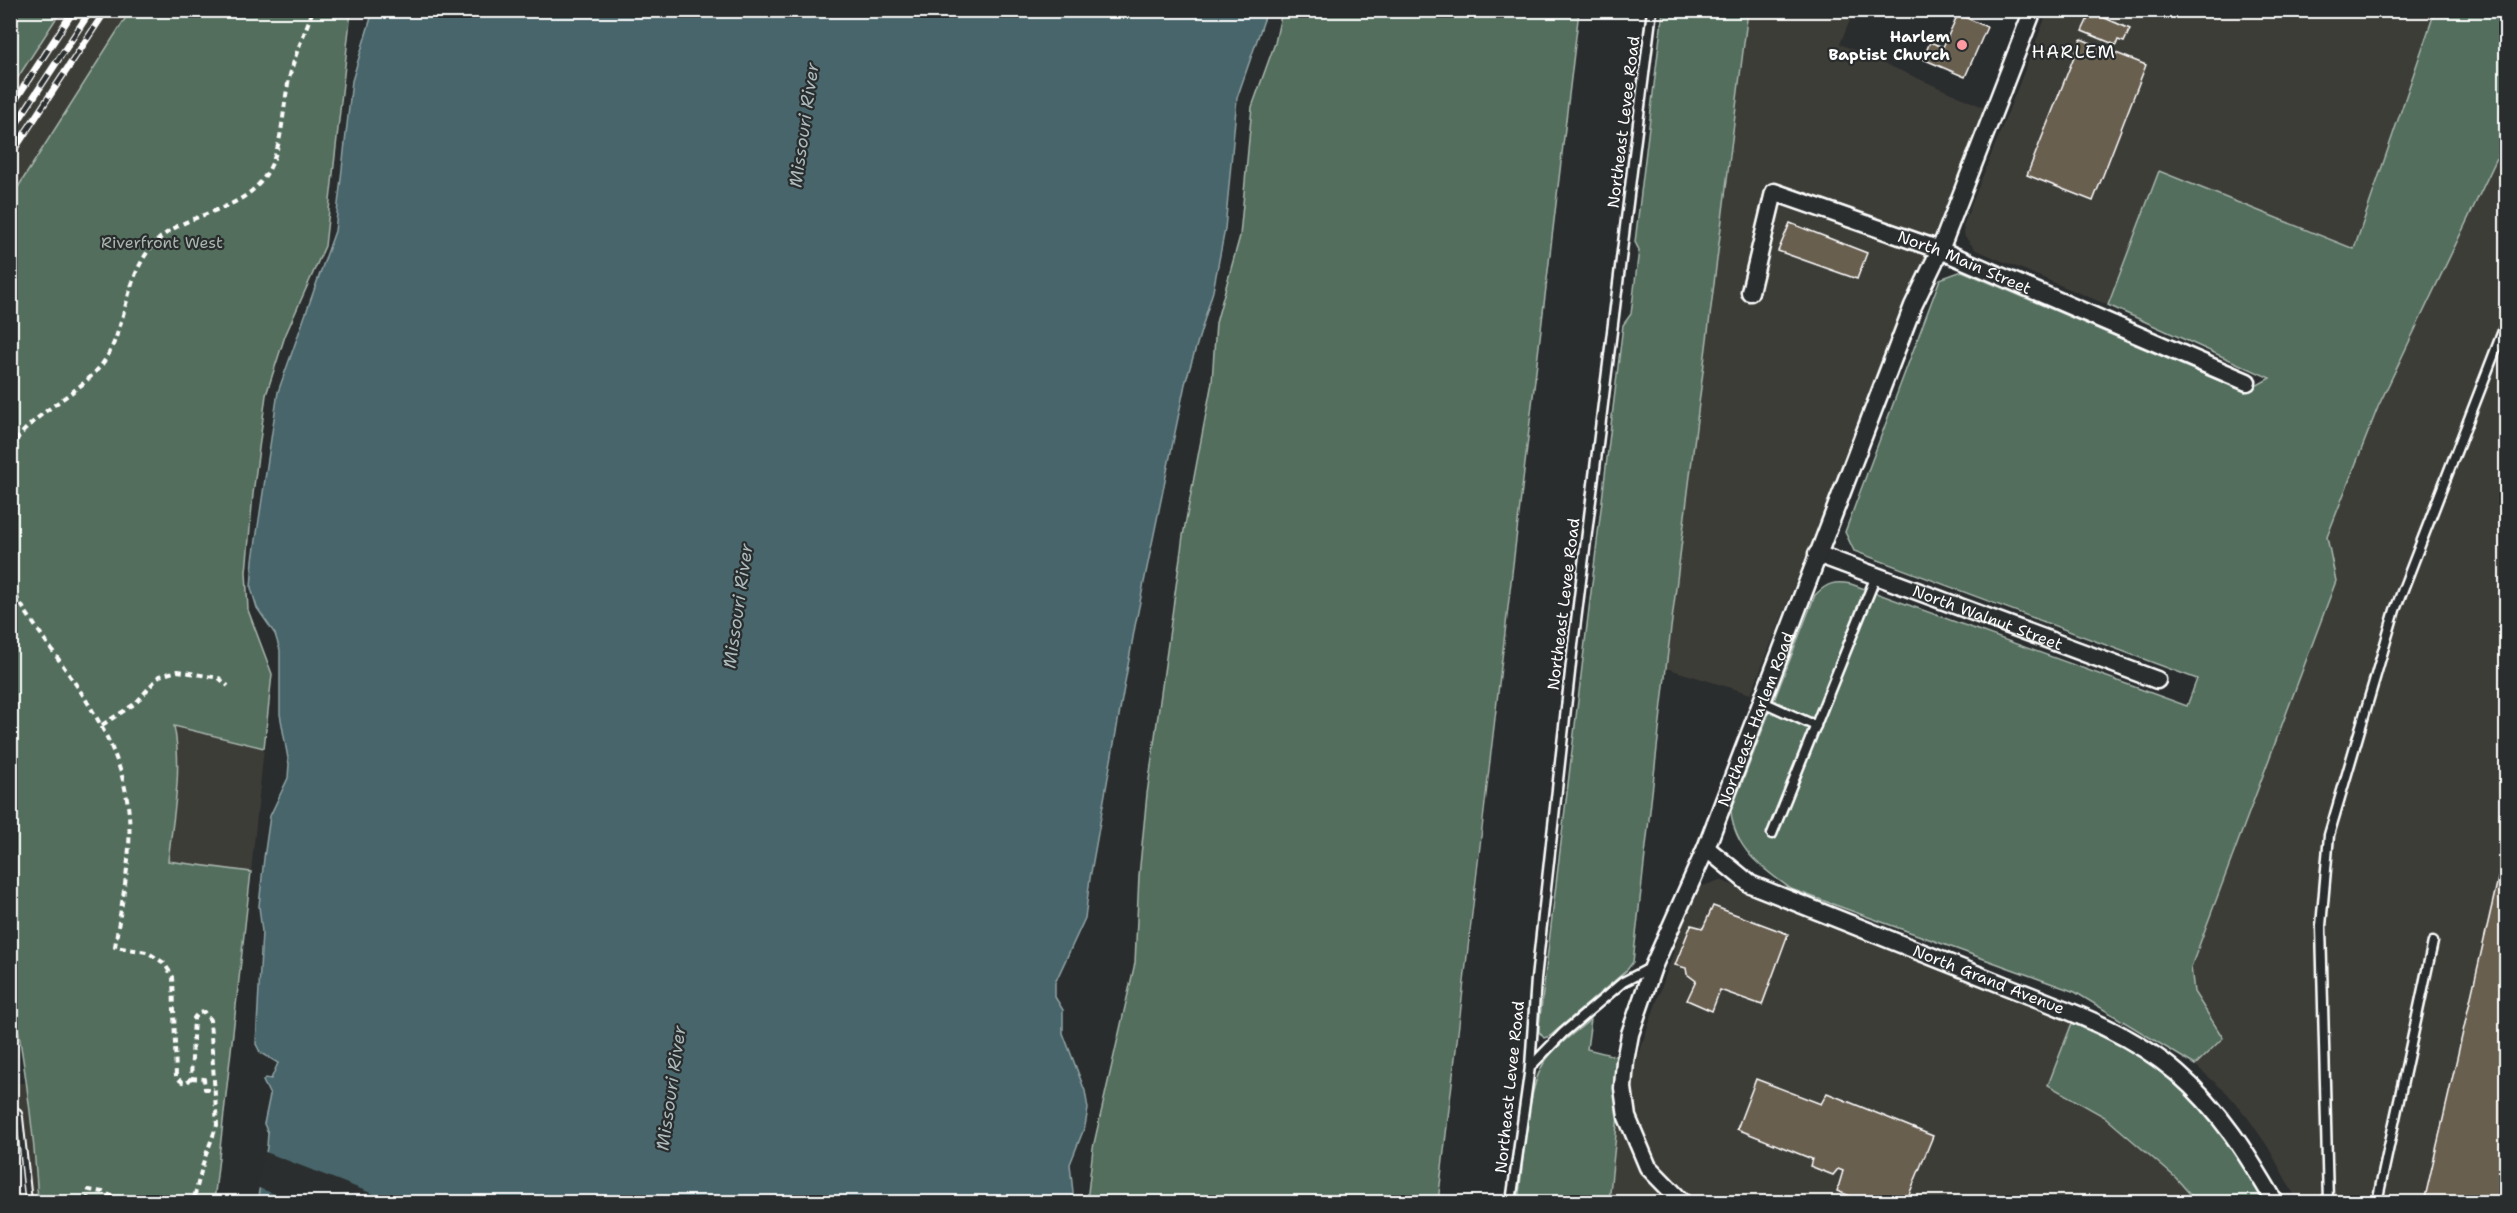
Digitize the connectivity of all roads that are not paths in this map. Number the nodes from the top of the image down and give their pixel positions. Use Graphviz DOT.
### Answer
graph roads {
  1 [pos="1652,10"];
  2 [pos="2033,10"];
  3 [pos="1940,250"];
  4 [pos="1750,292"];
  5 [pos="2506,323"];
  6 [pos="2247,382"];
  7 [pos="1817,554"];
  8 [pos="1876,576"];
  9 [pos="2157,680"];
  10 [pos="1761,701"];
  11 [pos="1816,726"];
  12 [pos="1772,834"];
  13 [pos="1706,848"];
  14 [pos="2433,942"];
  15 [pos="1653,967"];
  16 [pos="1530,1067"];
  17 [pos="10,1118"];
  18 [pos="19,1203"];
  19 [pos="1511,1203"];
  20 [pos="1682,1203"];
  21 [pos="2275,1203"];
  22 [pos="2328,1203"];
  23 [pos="2377,1203"];
  1 -- 16 [label="lane, Northeast Levee Road"];
  2 -- 3 [label="street, Northeast Harlem Road"];
  3 -- 4 [label="street, North Main Street"];
  3 -- 6 [label="street, North Main Street"];
  3 -- 7 [label="street, Northeast Harlem Road"];
  5 -- 22 [label="lane"];
  7 -- 8 [label="street, North Walnut Street"];
  7 -- 10 [label="street, Northeast Harlem Road"];
  8 -- 9 [label="street, North Walnut Street"];
  8 -- 11 [label="lane"];
  10 -- 11 [label="lane"];
  10 -- 13 [label="street, Northeast Harlem Road"];
  11 -- 12 [label="lane"];
  13 -- 15 [label="street, Northeast Harlem Road"];
  13 -- 21 [label="street, North Grand Avenue"];
  14 -- 23 [label="lane"];
  15 -- 16 [label="lane"];
  15 -- 20 [label="street, Northeast Harlem Road"];
  16 -- 19 [label="lane, Northeast Levee Road"];
  17 -- 18 [label="main road"];
}
